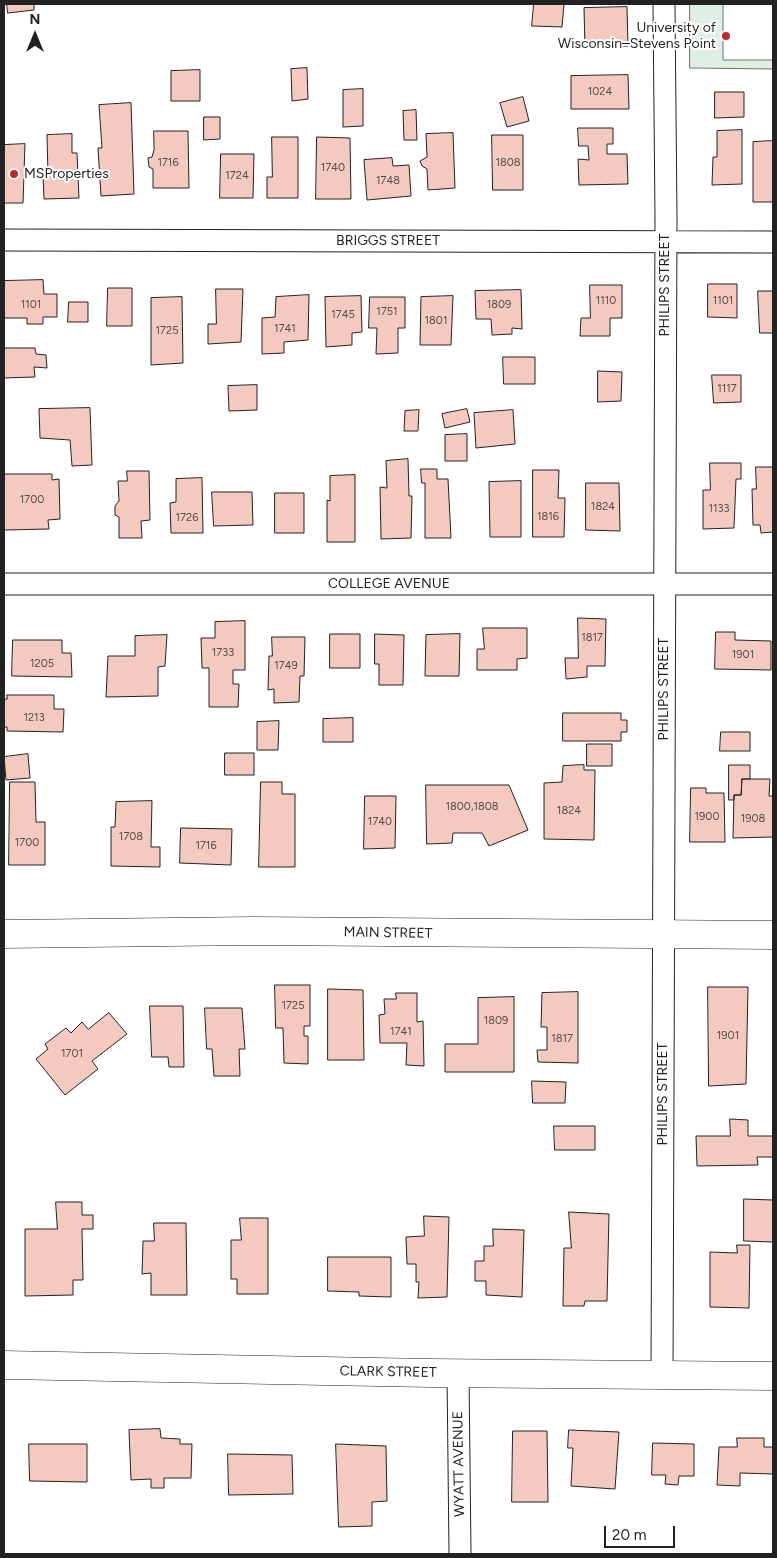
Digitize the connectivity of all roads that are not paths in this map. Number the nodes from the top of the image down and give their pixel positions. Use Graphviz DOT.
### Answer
graph roads {
  1 [pos="664,4"];
  2 [pos="4,240"];
  3 [pos="666,242"];
  4 [pos="773,242"];
  5 [pos="665,583"];
  6 [pos="4,584"];
  7 [pos="773,584"];
  8 [pos="4,934"];
  9 [pos="663,935"];
  10 [pos="773,935"];
  11 [pos="4,1365"];
  12 [pos="458,1373"];
  13 [pos="662,1375"];
  14 [pos="773,1376"];
  15 [pos="460,1554"];
  1 -- 3 [label="street, PHILIPS STREET"];
  2 -- 3 [label="street, BRIGGS STREET"];
  3 -- 4 [label="street, BRIGGS STREET"];
  3 -- 5 [label="street, PHILIPS STREET"];
  5 -- 6 [label="street, COLLEGE AVENUE"];
  5 -- 7 [label="street, COLLEGE AVENUE"];
  5 -- 9 [label="street, PHILIPS STREET"];
  8 -- 9 [label="main road, MAIN STREET"];
  9 -- 10 [label="main road, MAIN STREET"];
  9 -- 13 [label="street, PHILIPS STREET"];
  11 -- 12 [label="main road, CLARK STREET"];
  12 -- 13 [label="main road, CLARK STREET"];
  12 -- 15 [label="street, WYATT AVENUE"];
  13 -- 14 [label="main road, CLARK STREET"];
}
